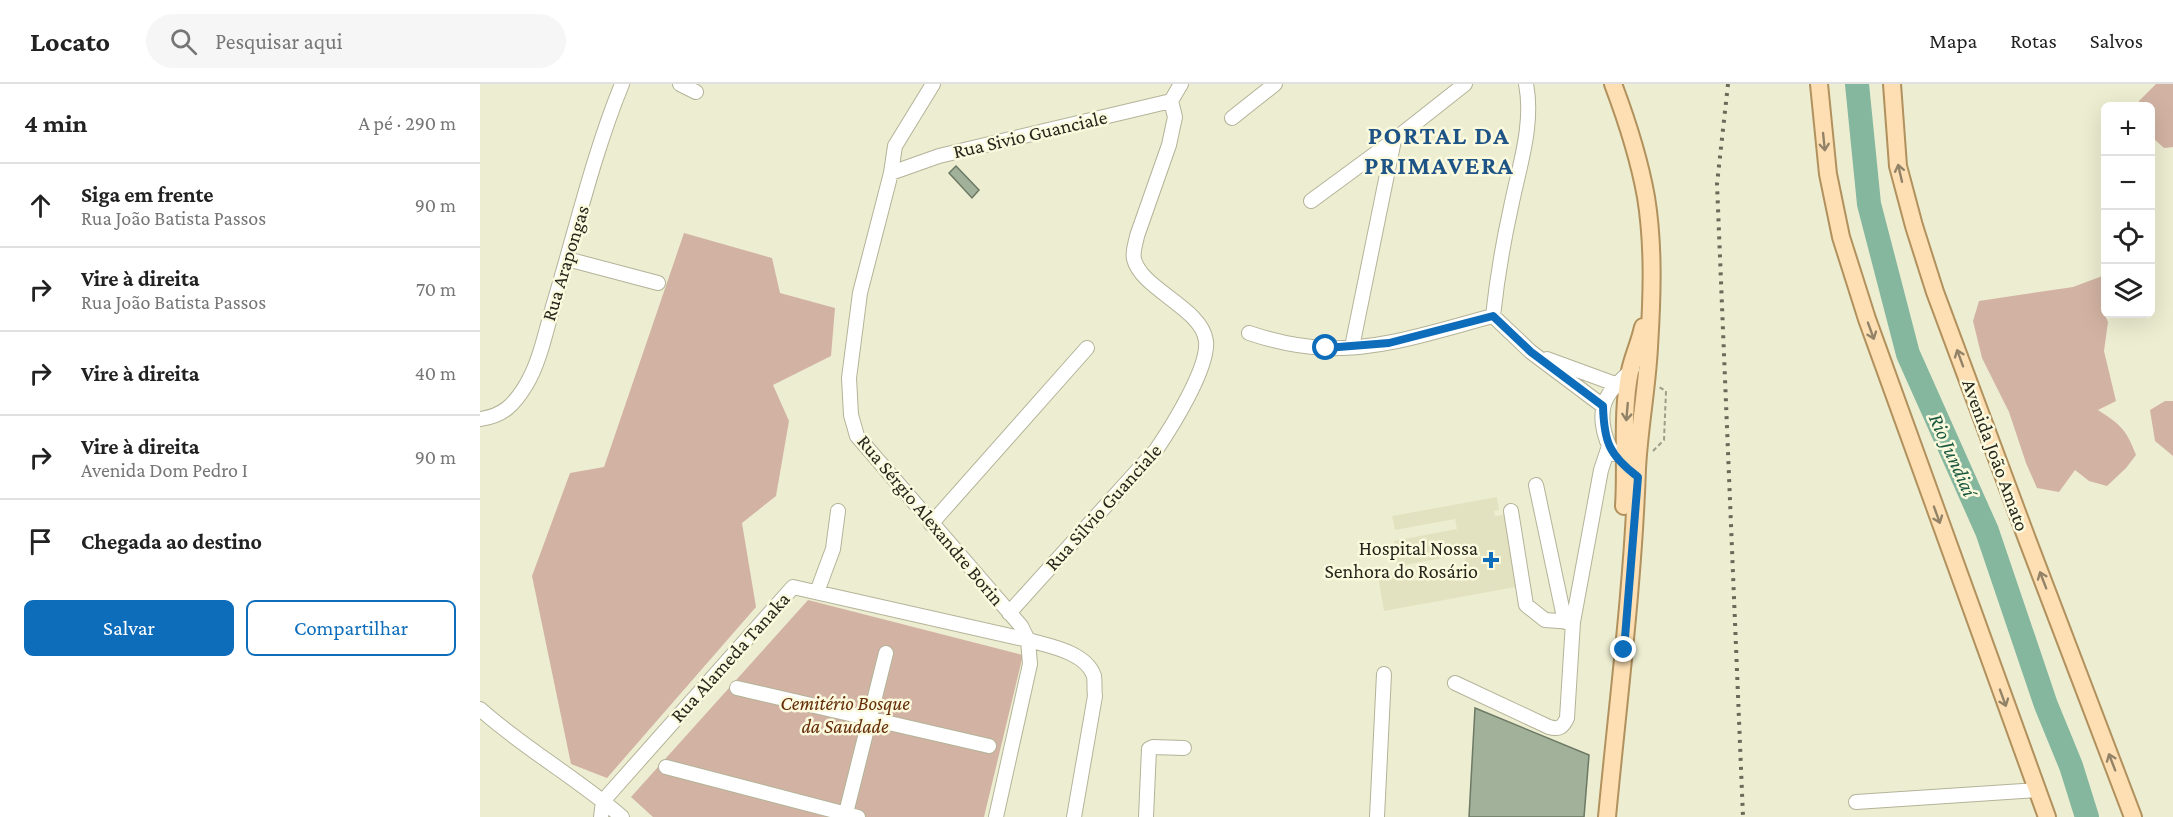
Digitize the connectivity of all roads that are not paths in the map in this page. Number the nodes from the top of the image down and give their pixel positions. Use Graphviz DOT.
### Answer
graph roads {
  1 [pos="622,84"];
  2 [pos="680,84"];
  3 [pos="933,84"];
  4 [pos="1181,84"];
  5 [pos="1275,84"];
  6 [pos="1465,84"];
  7 [pos="1526,84"];
  8 [pos="1613,84"];
  9 [pos="1819,84"];
  10 [pos="1892,84"];
  11 [pos="696,92"];
  12 [pos="1171,101"];
  13 [pos="1232,118"];
  14 [pos="1394,140"];
  15 [pos="891,173"];
  16 [pos="1311,201"];
  17 [pos="567,259"];
  18 [pos="658,283"];
  19 [pos="1651,294"];
  20 [pos="1493,316"];
  21 [pos="1249,333"];
  22 [pos="1352,347"];
  23 [pos="1087,348"];
  24 [pos="1531,352"];
  25 [pos="1638,375"];
  26 [pos="1618,385"];
  27 [pos="1603,406"];
  28 [pos="480,419"];
  29 [pos="1609,446"];
  30 [pos="1634,471"];
  31 [pos="1536,485"];
  32 [pos="838,511"];
  33 [pos="1511,511"];
  34 [pos="931,524"];
  35 [pos="817,592"];
  36 [pos="1010,613"];
  37 [pos="1569,622"];
  38 [pos="1028,640"];
  39 [pos="886,653"];
  40 [pos="1384,674"];
  41 [pos="1455,683"];
  42 [pos="737,688"];
  43 [pos="480,710"];
  44 [pos="870,719"];
  45 [pos="989,746"];
  46 [pos="1184,748"];
  47 [pos="666,767"];
  48 [pos="2037,790"];
  49 [pos="603,801"];
  50 [pos="1856,802"];
  51 [pos="849,816"];
  52 [pos="601,817"];
  53 [pos="622,817"];
  54 [pos="996,817"];
  55 [pos="1074,817"];
  56 [pos="1146,817"];
  57 [pos="1377,817"];
  58 [pos="1600,817"];
  59 [pos="1607,817"];
  60 [pos="2047,817"];
  61 [pos="2133,817"];
  1 -- 17 [label="street, Rua Arapongas"];
  2 -- 11 [label="street"];
  3 -- 15 [label="street, Rua Sérgio Alexandre Borin"];
  4 -- 12 [label="street"];
  5 -- 13 [label="street"];
  6 -- 14 [label="street"];
  7 -- 20 [label="street"];
  8 -- 19 [label="main road"];
  9 -- 48 [label="main road, one-way"];
  61 -- 10 [label="main road, Avenida João Amato, one-way"];
  12 -- 15 [label="street, Rua Sivio Guanciale"];
  12 -- 36 [label="street, Rua Silvio Guanciale"];
  14 -- 16 [label="street"];
  14 -- 22 [label="street"];
  15 -- 34 [label="street, Rua Sérgio Alexandre Borin"];
  17 -- 18 [label="street"];
  17 -- 28 [label="street, Rua Arapongas"];
  19 -- 25 [label="main road"];
  19 -- 25 [label="main road"];
  20 -- 22 [label="street"];
  20 -- 24 [label="street"];
  21 -- 22 [label="street"];
  23 -- 34 [label="street"];
  24 -- 26 [label="street"];
  24 -- 27 [label="street"];
  25 -- 26 [label="street"];
  25 -- 30 [label="main road"];
  26 -- 27 [label="street"];
  27 -- 29 [label="street"];
  29 -- 30 [label="street"];
  29 -- 37 [label="street"];
  30 -- 58 [label="main road"];
  30 -- 59 [label="main road"];
  31 -- 37 [label="street"];
  32 -- 35 [label="street"];
  33 -- 37 [label="street"];
  34 -- 36 [label="street, Rua Sérgio Alexandre Borin"];
  35 -- 38 [label="street, Rua Alameda Tanaka"];
  35 -- 49 [label="street, Rua Alameda Tanaka"];
  36 -- 38 [label="street"];
  37 -- 41 [label="street"];
  38 -- 54 [label="street"];
  38 -- 55 [label="street, Rua Alameda Tanaka"];
  39 -- 44 [label="street"];
  40 -- 57 [label="street"];
  42 -- 44 [label="street"];
  43 -- 49 [label="street"];
  44 -- 45 [label="street"];
  44 -- 51 [label="street"];
  46 -- 56 [label="street"];
  47 -- 51 [label="street"];
  48 -- 50 [label="street"];
  48 -- 60 [label="main road"];
  49 -- 52 [label="street"];
  49 -- 53 [label="street"];
}
